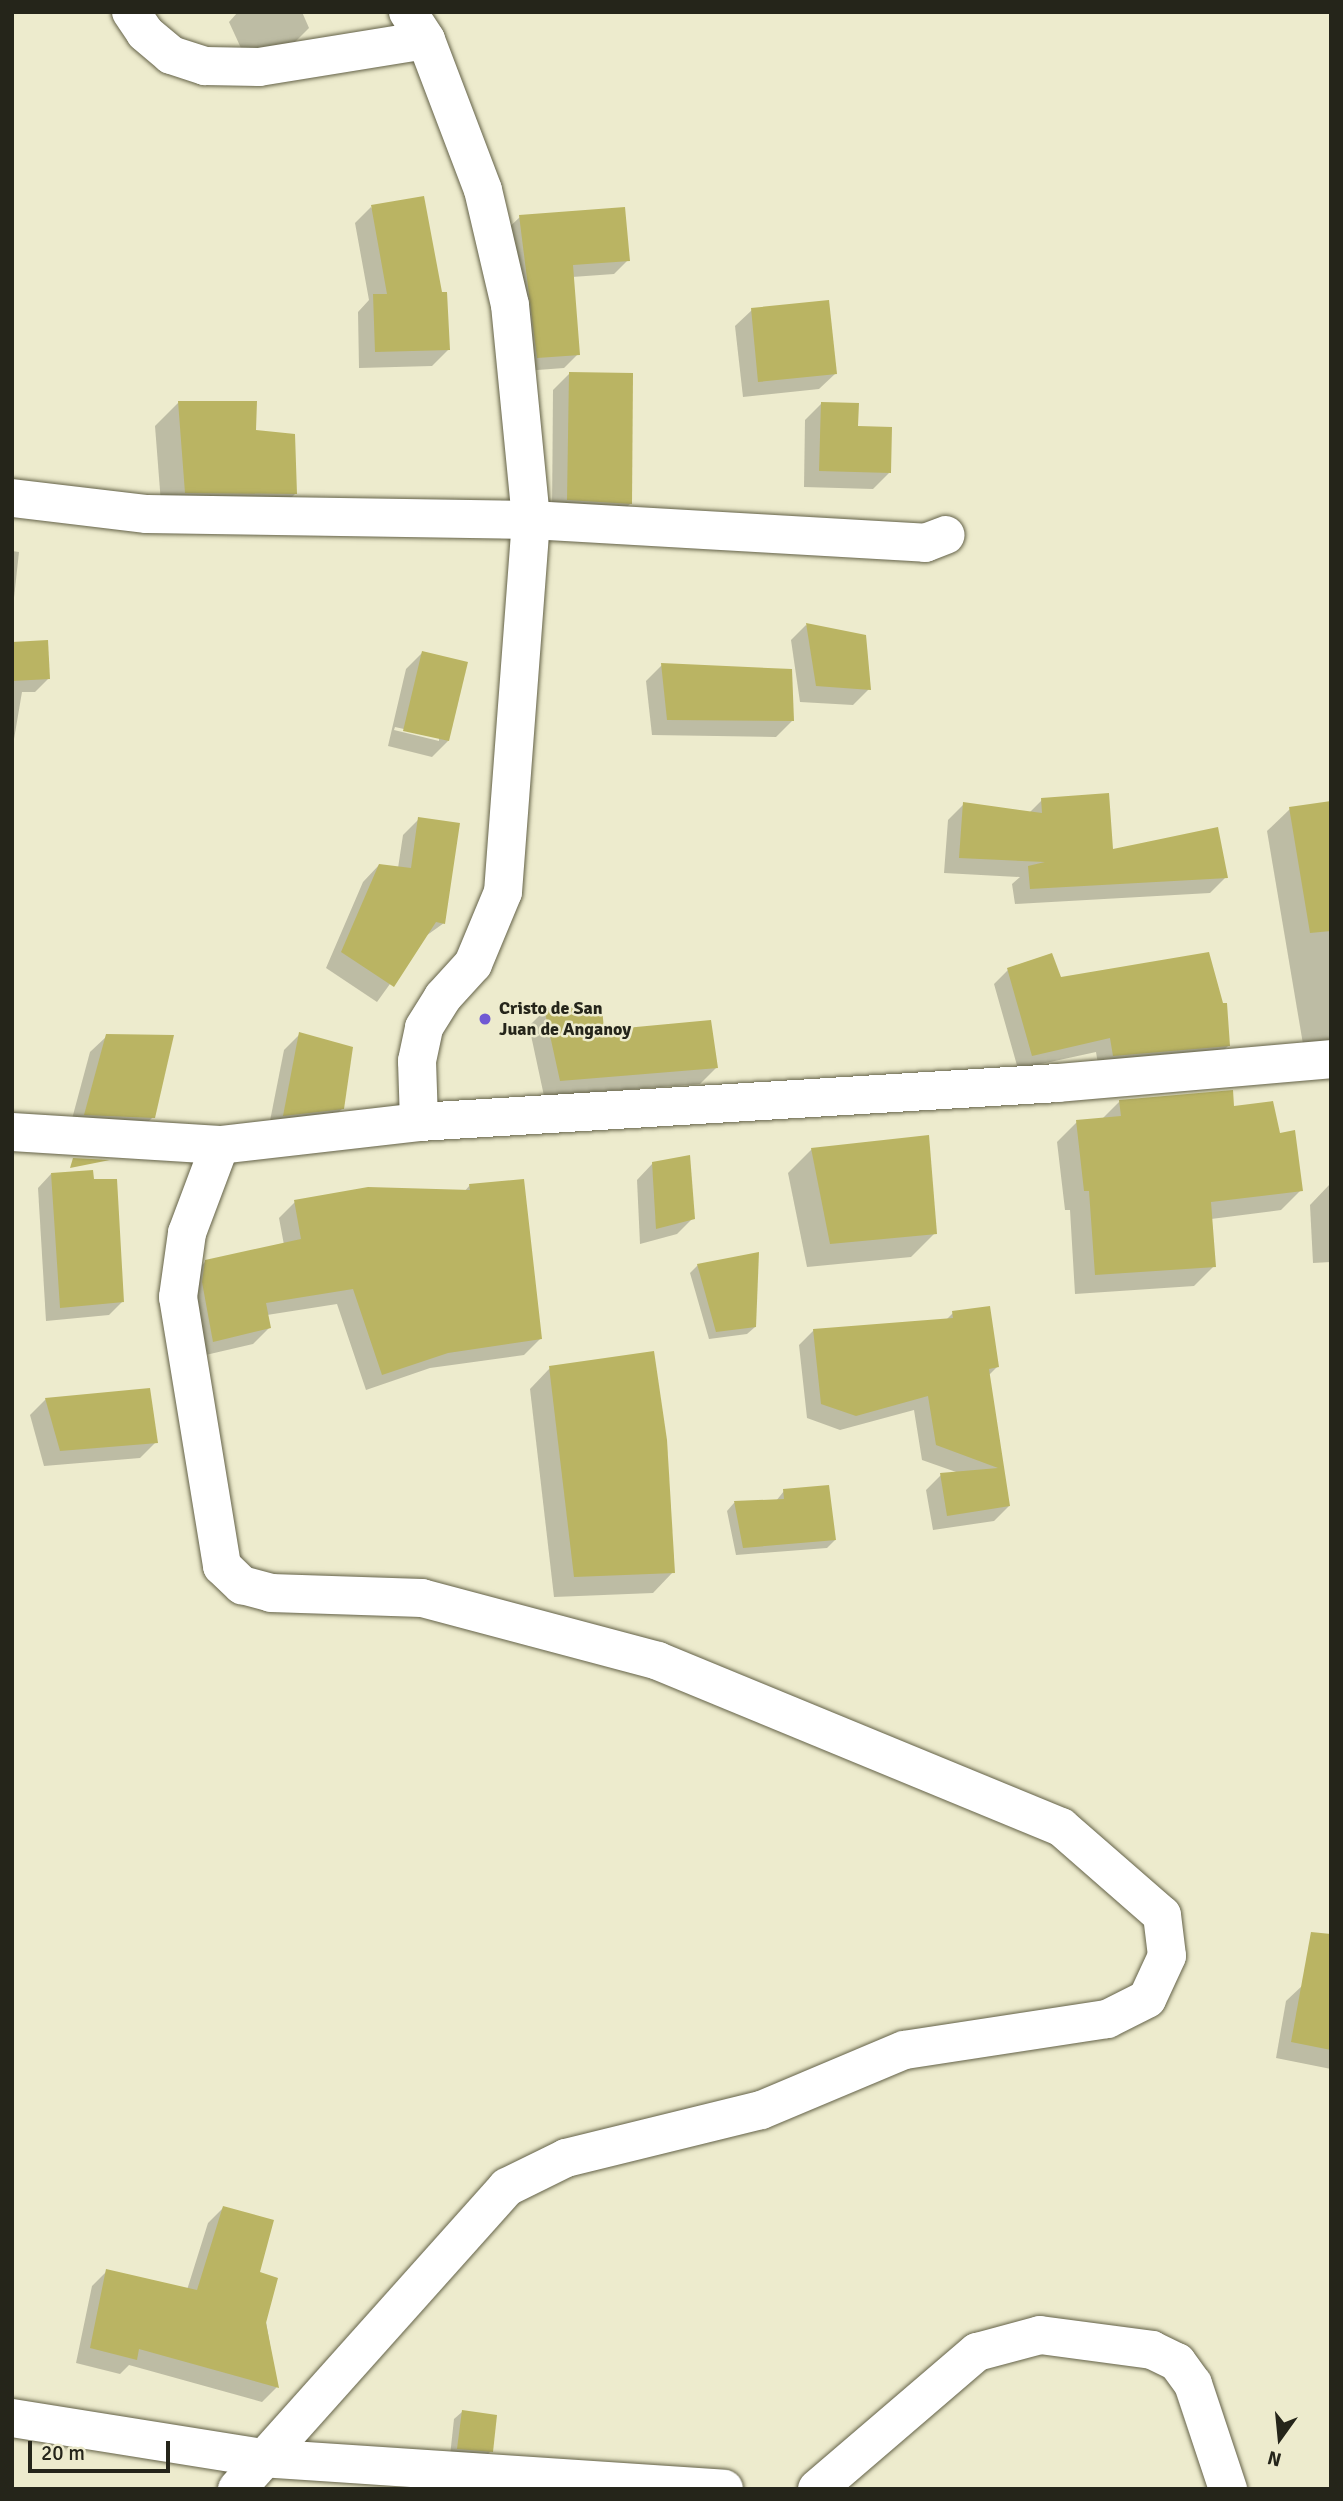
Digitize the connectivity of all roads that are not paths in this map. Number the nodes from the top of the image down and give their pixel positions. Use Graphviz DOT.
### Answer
graph roads {
  1 [pos="131,12"];
  2 [pos="417,26"];
  3 [pos="12,498"];
  4 [pos="531,520"];
  5 [pos="946,535"];
  6 [pos="1331,1059"];
  7 [pos="419,1122"];
  8 [pos="12,1132"];
  9 [pos="220,1146"];
  10 [pos="12,2418"];
  11 [pos="261,2458"];
  12 [pos="237,2489"];
  13 [pos="723,2489"];
  14 [pos="817,2489"];
  15 [pos="1228,2489"];
  1 -- 2 [label="street"];
  2 -- 4 [label="street"];
  3 -- 4 [label="street"];
  4 -- 5 [label="street"];
  4 -- 7 [label="street"];
  6 -- 7 [label="street"];
  7 -- 9 [label="street"];
  8 -- 9 [label="street"];
  9 -- 11 [label="street"];
  10 -- 11 [label="street"];
  11 -- 12 [label="street"];
  11 -- 13 [label="street"];
  14 -- 15 [label="street"];
}
